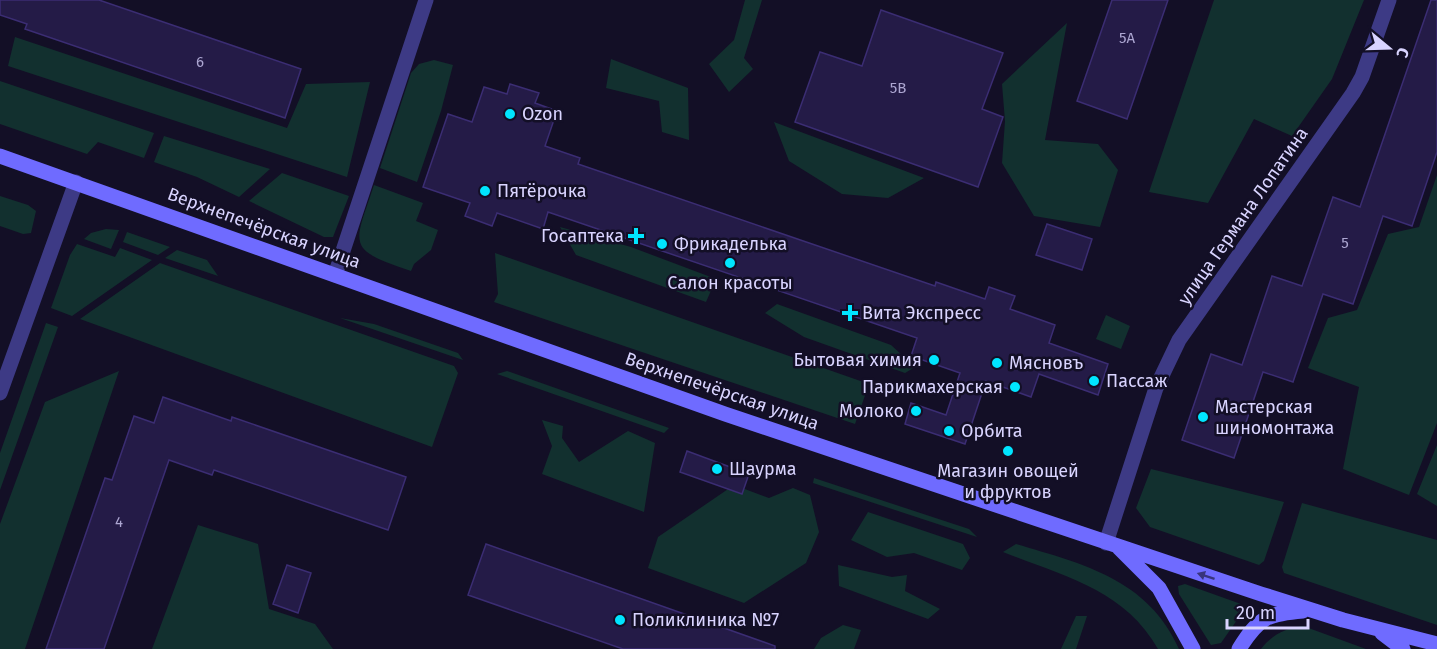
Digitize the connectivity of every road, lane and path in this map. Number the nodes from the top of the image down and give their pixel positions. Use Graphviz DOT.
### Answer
graph roads {
  1 [pos="426,0"];
  2 [pos="1389,0"];
  3 [pos="0,156"];
  4 [pos="76,182"];
  5 [pos="335,275"];
  6 [pos="0,393"];
  7 [pos="1111,544"];
  8 [pos="1312,610"];
  9 [pos="1377,629"];
  10 [pos="1437,644"];
  11 [pos="1193,649"];
  12 [pos="1239,649"];
  13 [pos="1402,649"];
  1 -- 5 [label="street"];
  2 -- 7 [label="street, улица Германа Лопатина"];
  3 -- 4 [label="street, Верхнепечёрская улица"];
  4 -- 5 [label="street, Верхнепечёрская улица"];
  4 -- 6 [label="street"];
  5 -- 7 [label="street, Верхнепечёрская улица"];
  8 -- 7 [label="street, Верхнепечёрская улица, one-way"];
  7 -- 11 [label="street"];
  8 -- 9 [label="street, Верхнепечёрская улица"];
  8 -- 12 [label="street"];
  9 -- 10 [label="street, Верхнепечёрская улица"];
  9 -- 13 [label="street"];
}
